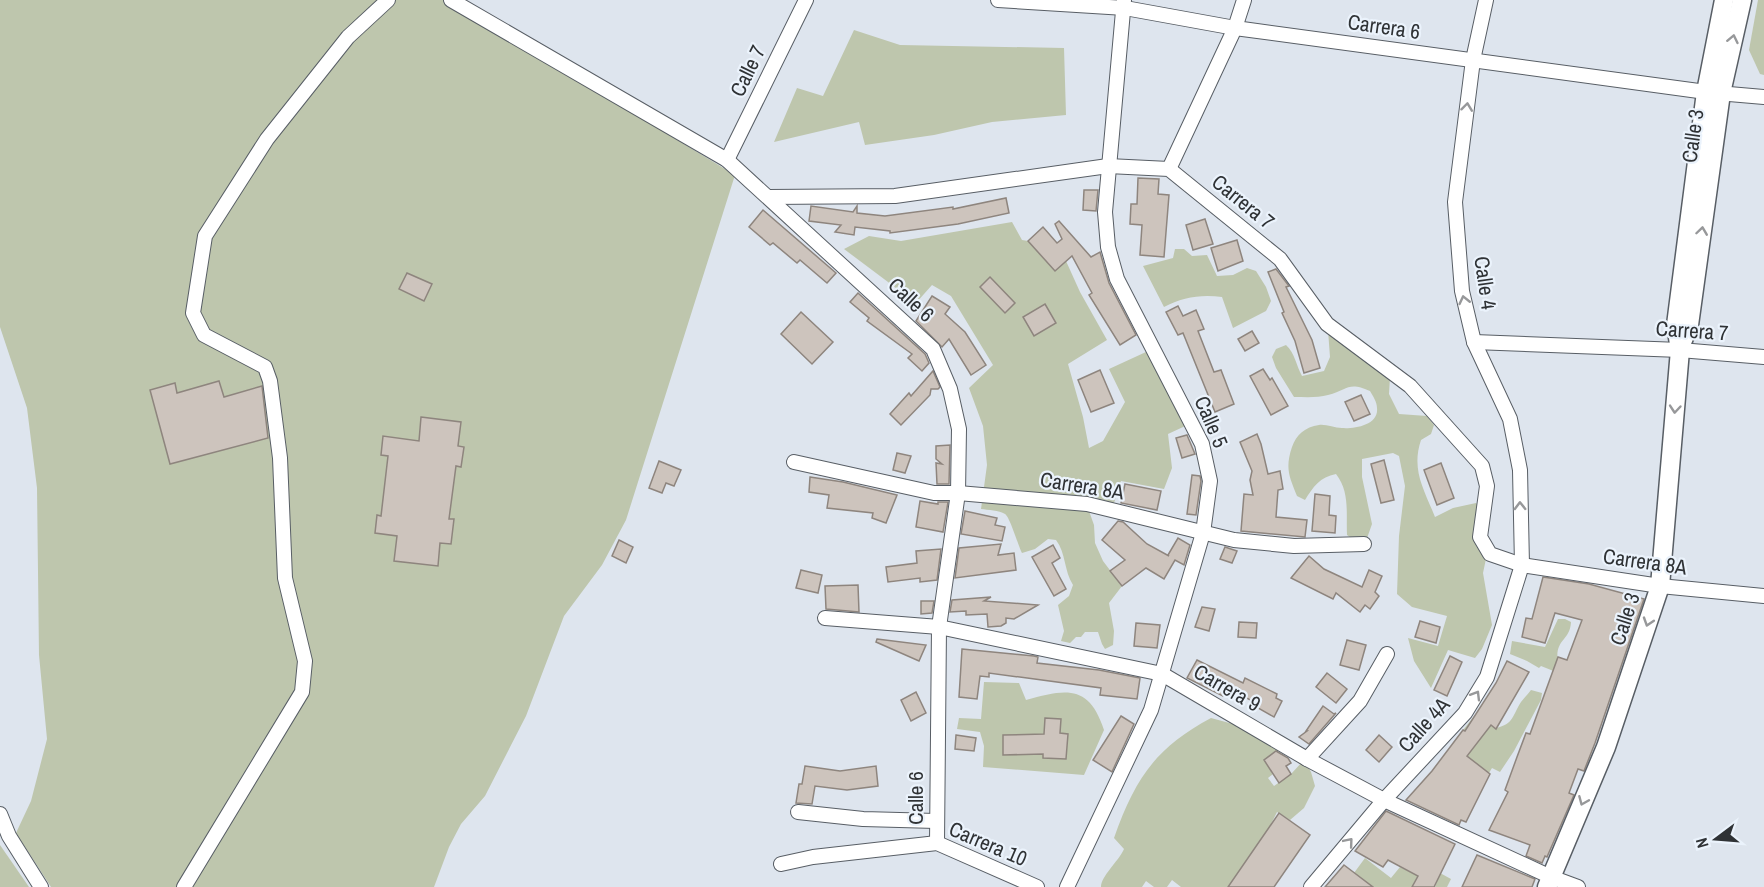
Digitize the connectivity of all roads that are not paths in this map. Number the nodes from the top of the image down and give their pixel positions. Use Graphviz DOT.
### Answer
graph roads {
  1 [pos="388,0"];
  2 [pos="452,0"];
  3 [pos="806,0"];
  4 [pos="998,0"];
  5 [pos="1244,0"];
  6 [pos="1486,0"];
  7 [pos="1724,0"];
  8 [pos="1742,0"];
  9 [pos="1125,4"];
  10 [pos="1235,28"];
  11 [pos="1473,60"];
  12 [pos="1714,92"];
  13 [pos="1764,97"];
  14 [pos="727,160"];
  15 [pos="1108,166"];
  16 [pos="1169,169"];
  17 [pos="769,197"];
  18 [pos="1474,342"];
  19 [pos="1680,350"];
  20 [pos="1764,357"];
  21 [pos="794,462"];
  22 [pos="958,493"];
  23 [pos="1203,534"];
  24 [pos="1364,544"];
  25 [pos="1521,565"];
  26 [pos="1660,586"];
  27 [pos="1764,596"];
  28 [pos="825,618"];
  29 [pos="939,627"];
  30 [pos="1387,654"];
  31 [pos="1162,674"];
  32 [pos="1307,759"];
  33 [pos="1384,800"];
  34 [pos="798,812"];
  35 [pos="0,814"];
  36 [pos="936,821"];
  37 [pos="937,843"];
  38 [pos="781,864"];
  39 [pos="1549,882"];
  40 [pos="41,887"];
  41 [pos="184,887"];
  42 [pos="1037,887"];
  43 [pos="1067,887"];
  44 [pos="1311,887"];
  45 [pos="1578,887"];
  1 -- 41 [label="street"];
  2 -- 14 [label="street, Calle 6"];
  3 -- 14 [label="street, Calle 7"];
  4 -- 9 [label="street, Carrera 6"];
  5 -- 10 [label="street"];
  6 -- 11 [label="street, Calle 4"];
  7 -- 12 [label="main road, Calle 3"];
  12 -- 8 [label="main road, Calle 3, one-way"];
  9 -- 10 [label="street, Carrera 6"];
  9 -- 15 [label="street, Calle 5"];
  10 -- 11 [label="street, Carrera 6"];
  10 -- 16 [label="street"];
  11 -- 12 [label="street, Carrera 6"];
  18 -- 11 [label="street, Calle 4, one-way"];
  12 -- 13 [label="street, Carrera 6"];
  12 -- 19 [label="main road, Calle 3"];
  14 -- 17 [label="street, Calle 6"];
  15 -- 16 [label="street"];
  15 -- 17 [label="street"];
  15 -- 23 [label="street, Calle 5"];
  16 -- 25 [label="street, Carrera 7"];
  17 -- 22 [label="street, Calle 6"];
  18 -- 19 [label="street, Carrera 7"];
  25 -- 18 [label="street, Calle 4, one-way"];
  19 -- 20 [label="street, Carrera 7"];
  19 -- 26 [label="main road, Calle 3, one-way"];
  21 -- 22 [label="street, Carrera 8A"];
  22 -- 23 [label="street, Carrera 8A"];
  22 -- 29 [label="street, Calle 6"];
  23 -- 24 [label="street, Carrera 8A"];
  23 -- 31 [label="street, Calle 5"];
  25 -- 26 [label="street, Carrera 8A"];
  33 -- 25 [label="street, Calle 4A, one-way"];
  26 -- 27 [label="street, Carrera 8A"];
  26 -- 39 [label="main road, Calle 3, one-way"];
  28 -- 29 [label="street, Carrera 9"];
  29 -- 31 [label="street, Carrera 9"];
  29 -- 36 [label="street, Calle 6"];
  30 -- 32 [label="street"];
  31 -- 32 [label="street, Carrera 9"];
  31 -- 43 [label="street, Calle 5"];
  32 -- 33 [label="street, Carrera 9"];
  33 -- 39 [label="street, Carrera 9"];
  44 -- 33 [label="street, Calle 4A, one-way"];
  34 -- 36 [label="street"];
  35 -- 40 [label="street"];
  36 -- 37 [label="street, Calle 6"];
  37 -- 38 [label="street, Carrera 10"];
  37 -- 42 [label="street, Carrera 10"];
  39 -- 45 [label="street, Carrera 9"];
}
